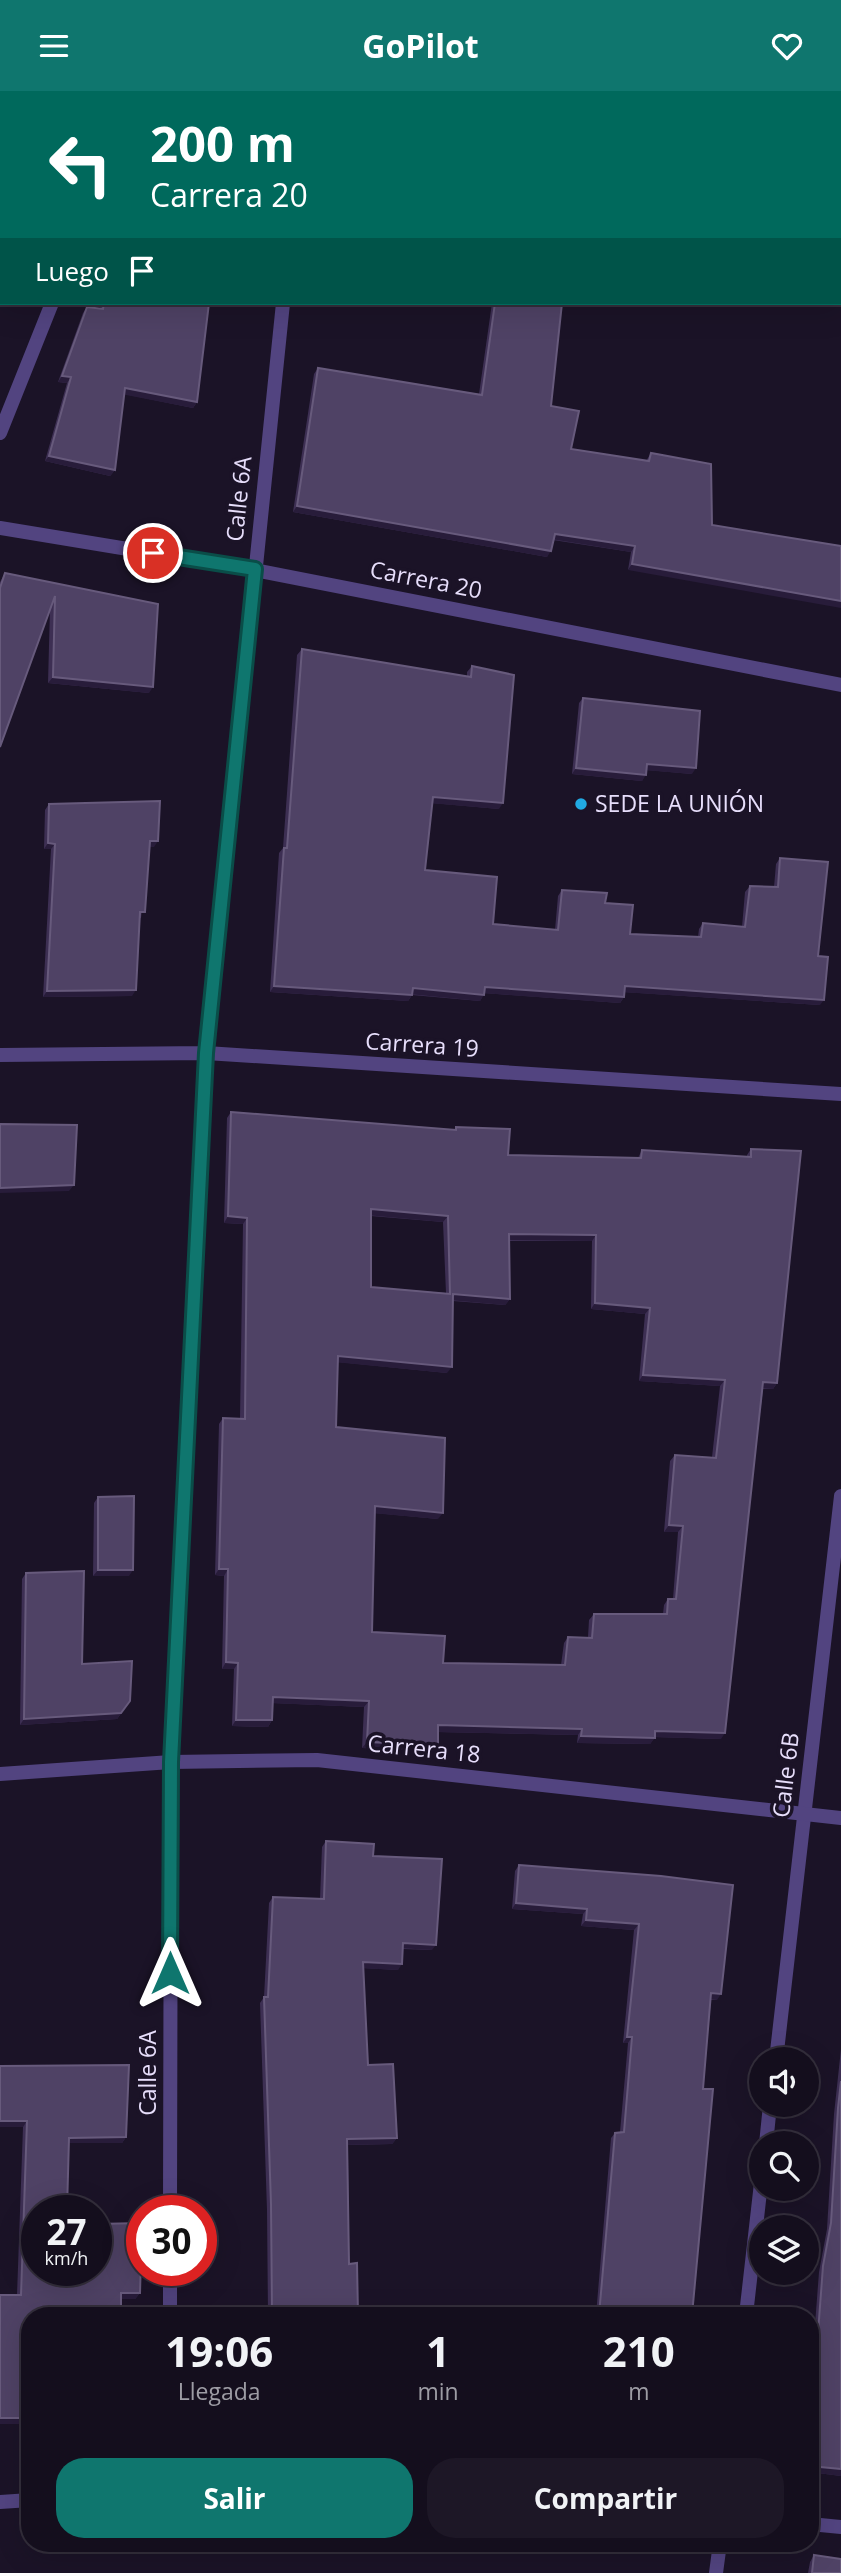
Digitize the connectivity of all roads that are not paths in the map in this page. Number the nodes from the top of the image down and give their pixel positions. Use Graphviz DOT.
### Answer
graph roads {
  1 [pos="51,305"];
  2 [pos="283,305"];
  3 [pos="0,433"];
  4 [pos="0,528"];
  5 [pos="255,569"];
  6 [pos="841,685"];
  7 [pos="206,1053"];
  8 [pos="0,1055"];
  9 [pos="841,1094"];
  10 [pos="841,1496"];
  11 [pos="171,1762"];
  12 [pos="0,1774"];
  13 [pos="804,1814"];
  14 [pos="841,1818"];
  15 [pos="777,2047"];
  16 [pos="170,2195"];
  17 [pos="759,2201"];
  18 [pos="170,2286"];
  19 [pos="170,2307"];
  20 [pos="747,2307"];
  21 [pos="21,2501"];
  22 [pos="0,2502"];
  23 [pos="819,2525"];
  24 [pos="841,2527"];
  25 [pos="719,2552"];
  26 [pos="716,2573"];
  1 -- 3 [label="street"];
  2 -- 5 [label="street, Calle 6A"];
  4 -- 5 [label="street, Carrera 20"];
  5 -- 6 [label="street, Carrera 20"];
  5 -- 7 [label="street, Calle 6A"];
  7 -- 8 [label="street, Carrera 19"];
  7 -- 9 [label="street, Carrera 19"];
  7 -- 11 [label="street, Calle 6A"];
  10 -- 13 [label="street, Calle 6B"];
  11 -- 12 [label="street, Carrera 18"];
  11 -- 13 [label="street, Carrera 18"];
  11 -- 16 [label="street, Calle 6A"];
  13 -- 14 [label="street, Carrera 18"];
  13 -- 15 [label="street, Calle 6B"];
  17 -- 20 [label="street"];
  18 -- 19 [label="street"];
  21 -- 22 [label="street"];
  23 -- 24 [label="street"];
  25 -- 26 [label="street"];
}
